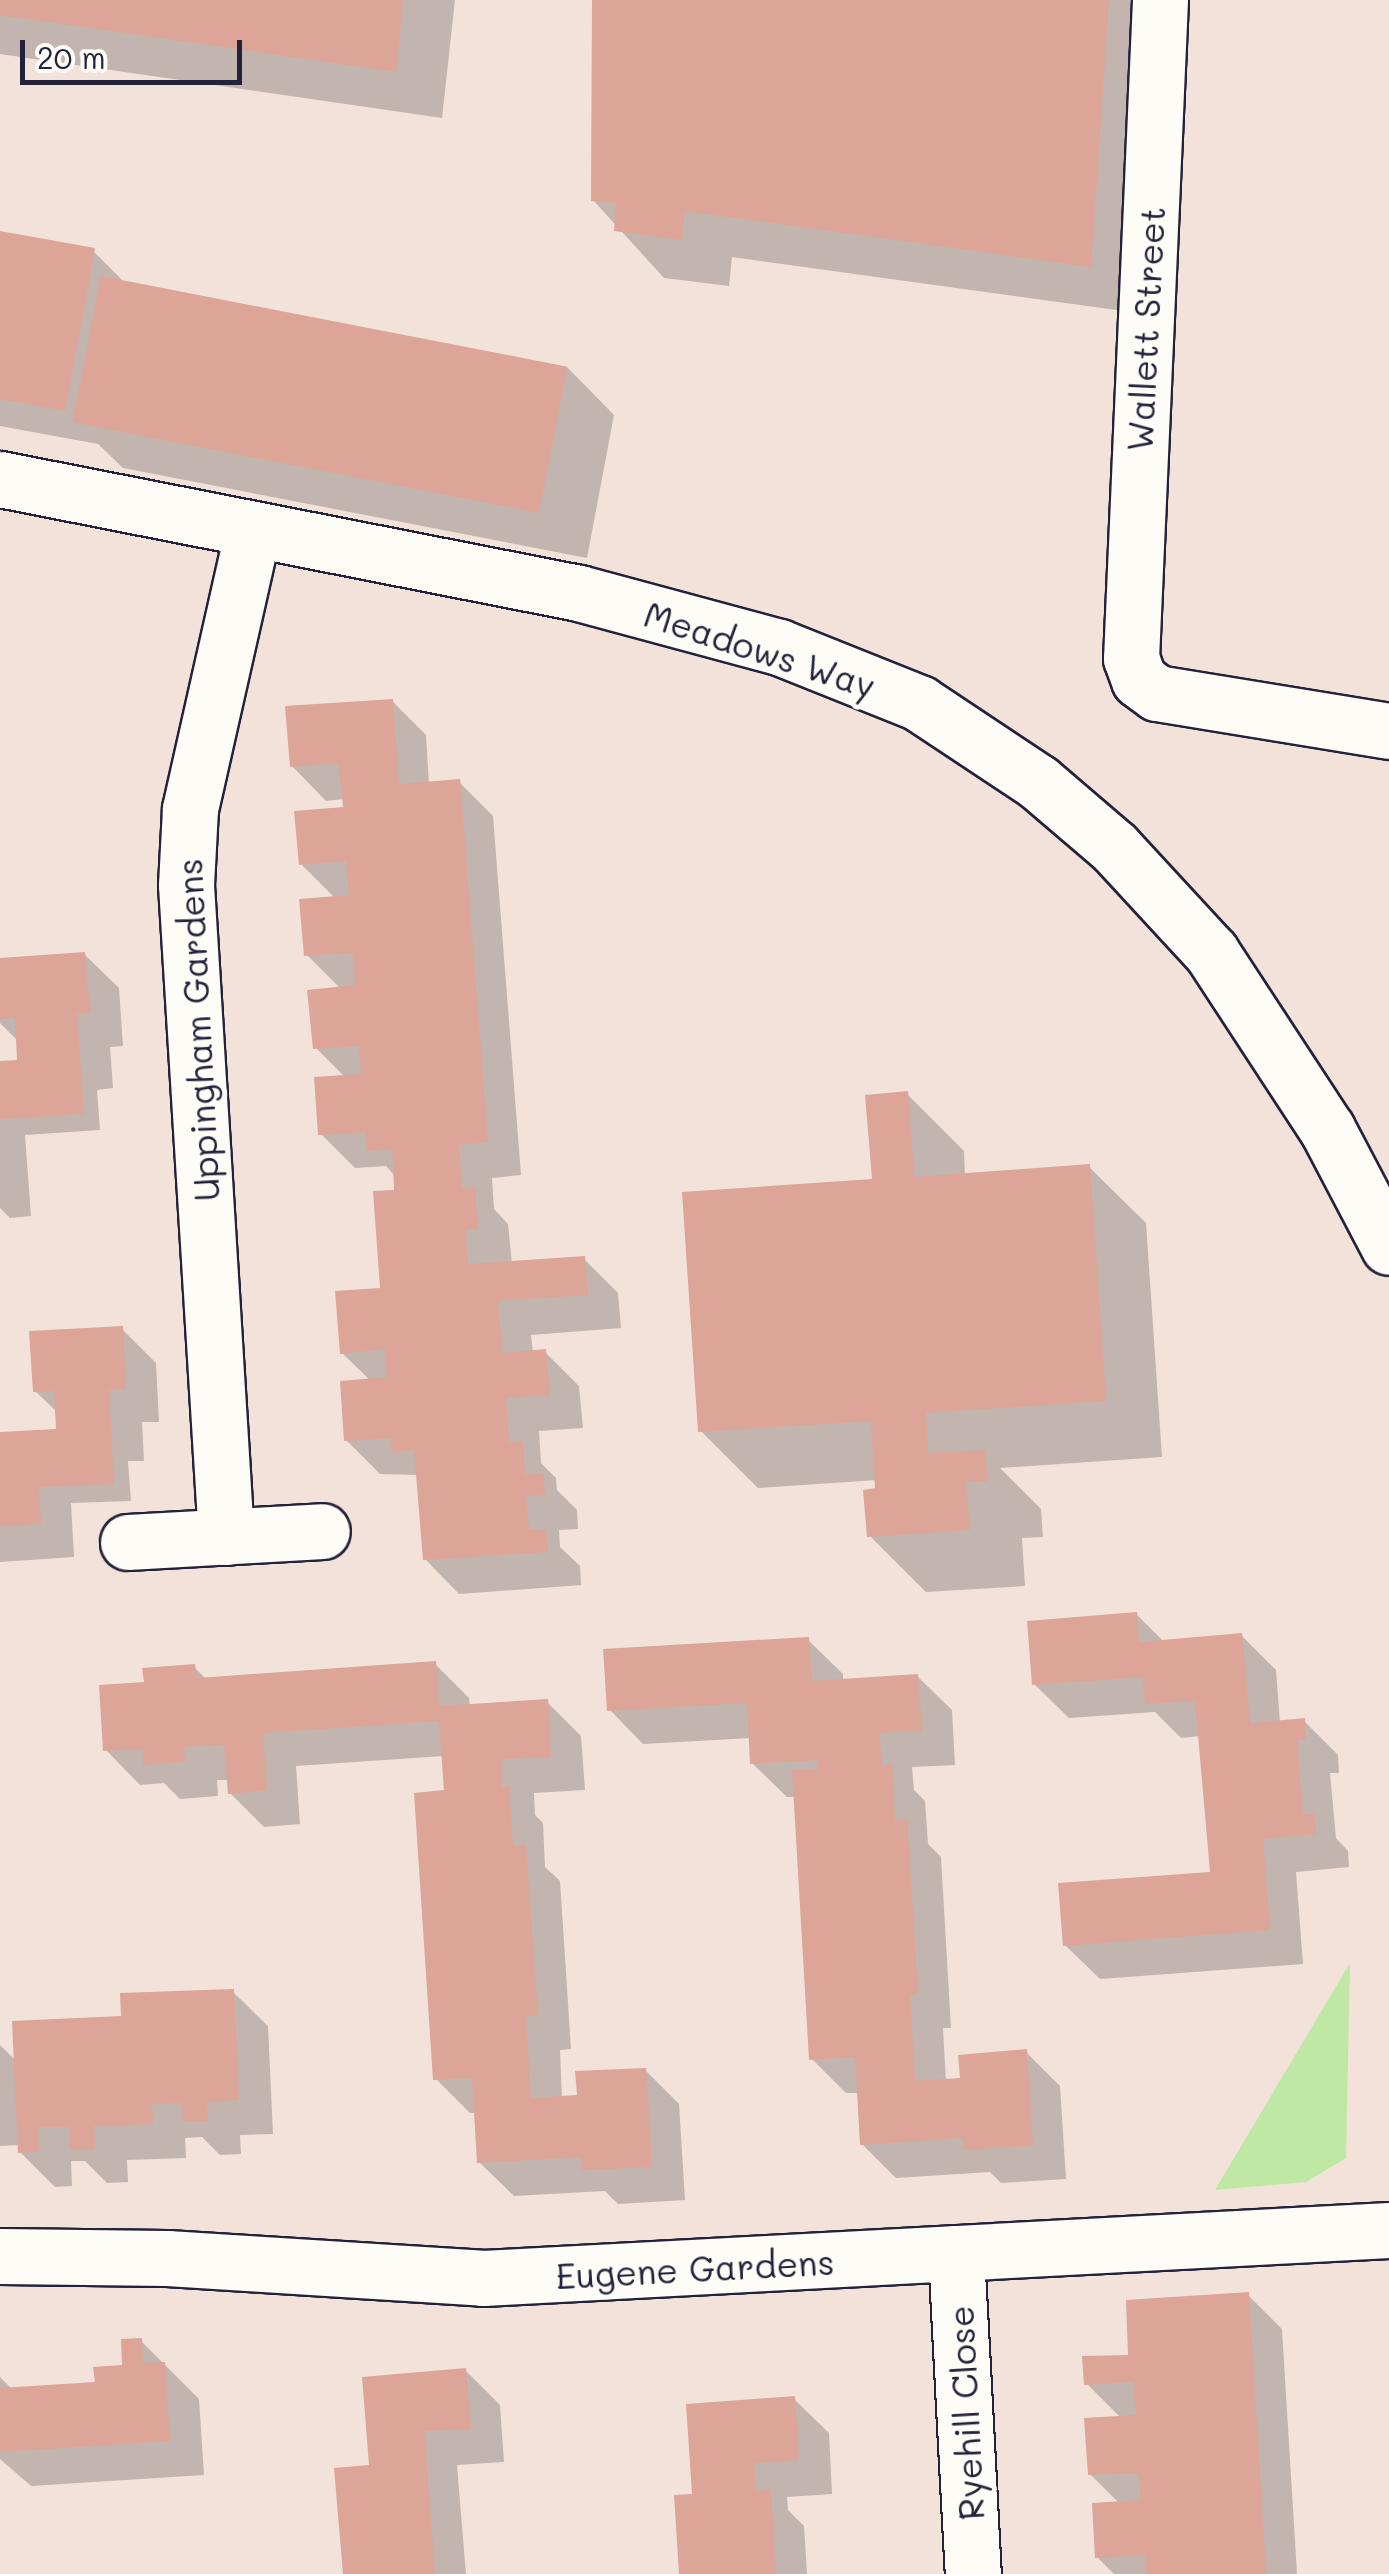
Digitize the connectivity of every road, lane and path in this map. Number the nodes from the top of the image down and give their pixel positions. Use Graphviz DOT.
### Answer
graph roads {
  1 [pos="1160,0"];
  2 [pos="0,478"];
  3 [pos="253,530"];
  4 [pos="1389,731"];
  5 [pos="1389,1247"];
  6 [pos="322,1531"];
  7 [pos="226,1537"];
  8 [pos="128,1542"];
  9 [pos="1389,2230"];
  10 [pos="956,2253"];
  11 [pos="0,2256"];
  12 [pos="973,2574"];
  1 -- 4 [label="street, Wallett Street"];
  2 -- 3 [label="street, Meadows Way"];
  3 -- 5 [label="street, Meadows Way"];
  3 -- 7 [label="street, Uppingham Gardens"];
  6 -- 7 [label="street"];
  7 -- 8 [label="street"];
  9 -- 10 [label="street, Eugene Gardens"];
  10 -- 11 [label="street, Eugene Gardens"];
  10 -- 12 [label="street, Ryehill Close"];
}
